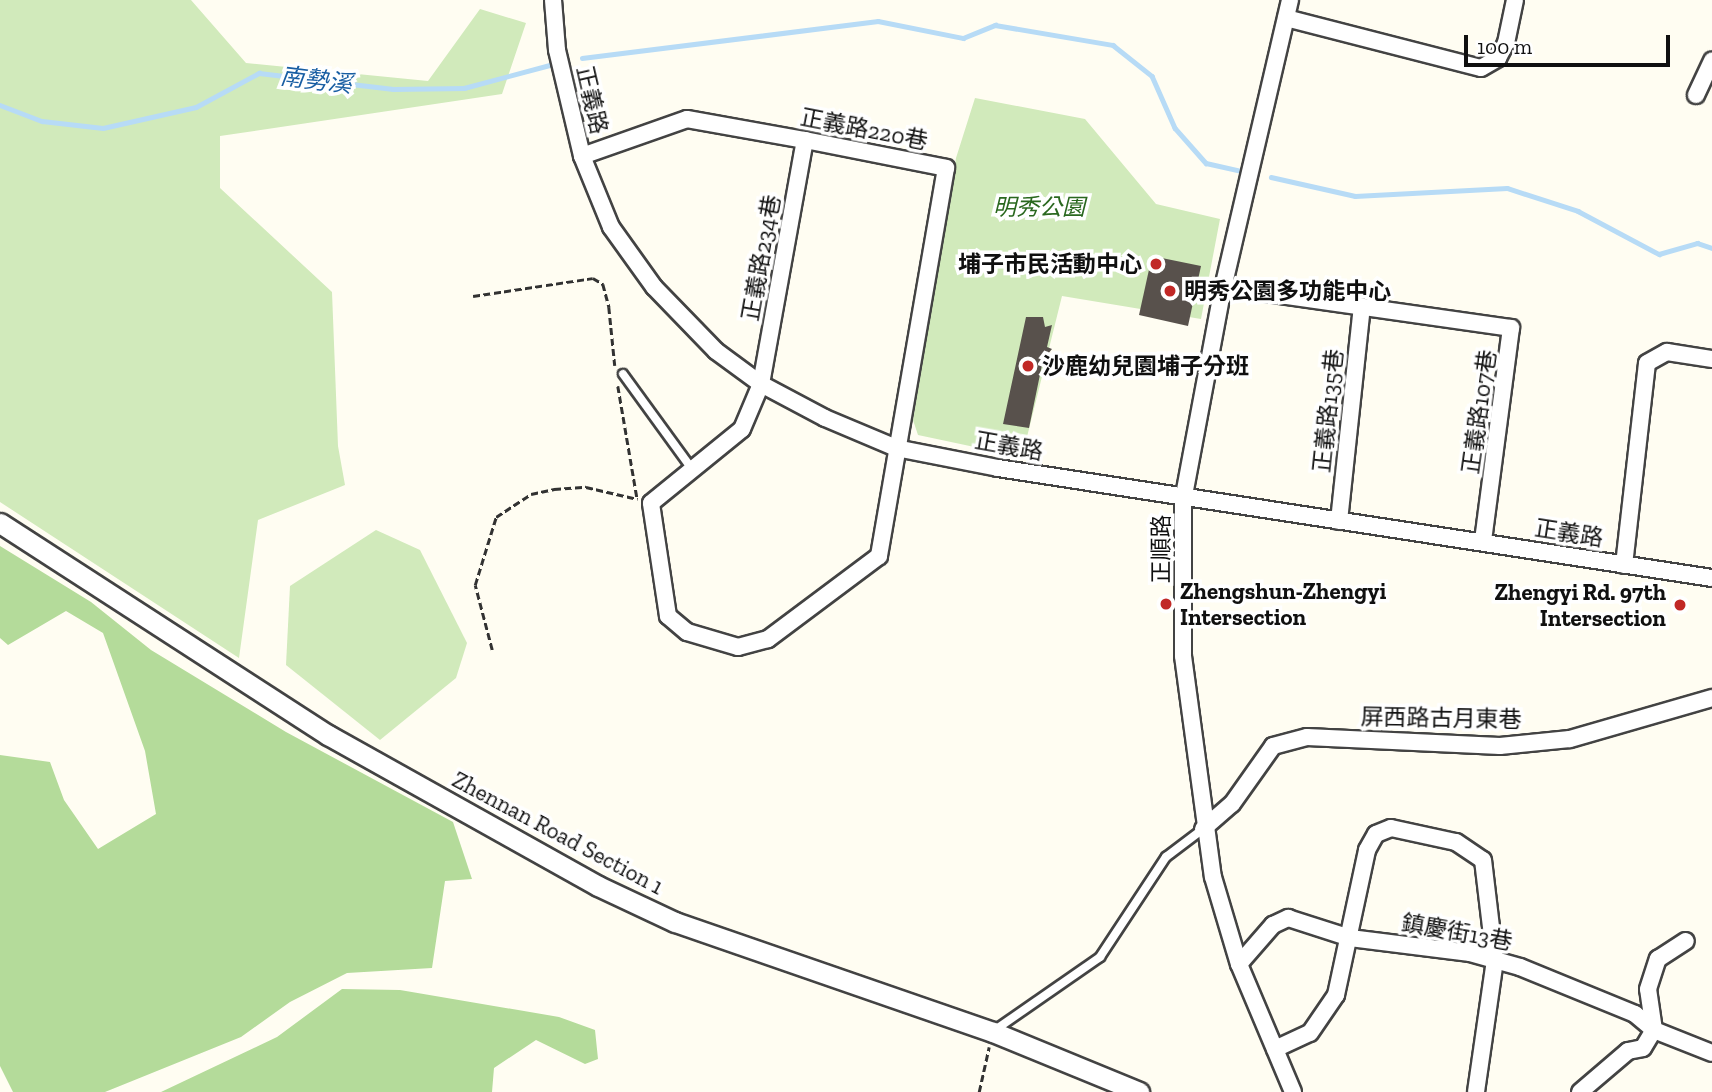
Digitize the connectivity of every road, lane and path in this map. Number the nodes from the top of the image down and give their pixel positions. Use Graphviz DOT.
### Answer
graph roads {
  1 [pos="553,0"];
  2 [pos="1290,0"];
  3 [pos="1515,0"];
  4 [pos="1286,18"];
  5 [pos="1712,60"];
  6 [pos="1696,95"];
  7 [pos="805,140"];
  8 [pos="582,156"];
  9 [pos="1223,287"];
  10 [pos="472,296"];
  11 [pos="1362,306"];
  12 [pos="1712,359"];
  13 [pos="623,374"];
  14 [pos="761,384"];
  15 [pos="896,448"];
  16 [pos="692,469"];
  17 [pos="1184,500"];
  18 [pos="644,501"];
  19 [pos="1339,521"];
  20 [pos="0,523"];
  21 [pos="1483,542"];
  22 [pos="1624,565"];
  23 [pos="1712,578"];
  24 [pos="492,650"];
  25 [pos="1712,698"];
  26 [pos="1203,829"];
  27 [pos="1350,938"];
  28 [pos="1686,941"];
  29 [pos="1495,960"];
  30 [pos="1239,964"];
  31 [pos="1654,1030"];
  32 [pos="993,1032"];
  33 [pos="1275,1049"];
  34 [pos="1712,1053"];
  35 [pos="979,1092"];
  36 [pos="1139,1092"];
  37 [pos="1293,1092"];
  38 [pos="1476,1092"];
  39 [pos="1580,1092"];
  1 -- 8 [label="street, 正義路"];
  2 -- 4 [label="street, 正順路"];
  3 -- 4 [label="street"];
  4 -- 9 [label="street, 正順路"];
  5 -- 6 [label="street"];
  7 -- 8 [label="street, 正義路220巷"];
  7 -- 14 [label="street, 正義路234巷"];
  7 -- 15 [label="street, 正義路220巷"];
  8 -- 14 [label="street, 正義路"];
  9 -- 11 [label="street, 正義路107巷"];
  9 -- 17 [label="street, 正順路"];
  10 -- 18 [label="path"];
  11 -- 19 [label="street, 正義路135巷"];
  11 -- 21 [label="street, 正義路107巷"];
  12 -- 22 [label="street"];
  13 -- 16 [label="lane"];
  14 -- 15 [label="street, 正義路"];
  14 -- 16 [label="street, 正義路234巷"];
  15 -- 17 [label="street, 正義路"];
  15 -- 18 [label="street"];
  16 -- 18 [label="street, 正義路234巷"];
  17 -- 19 [label="street, 正義路"];
  17 -- 26 [label="street, 正順路"];
  18 -- 24 [label="path"];
  19 -- 21 [label="street, 正義路"];
  20 -- 32 [label="street, Zhennan Road Section 1"];
  21 -- 22 [label="street, 正義路"];
  22 -- 23 [label="street, 正義路"];
  25 -- 26 [label="street, 屏西路古月東巷"];
  26 -- 30 [label="street, 正順路"];
  26 -- 32 [label="lane"];
  27 -- 29 [label="street, 鎮慶街13巷"];
  27 -- 29 [label="street"];
  27 -- 30 [label="street, 鎮慶街13巷"];
  27 -- 33 [label="street"];
  28 -- 31 [label="street"];
  29 -- 31 [label="street, 鎮慶街13巷"];
  29 -- 38 [label="street"];
  30 -- 33 [label="street, 正順路"];
  31 -- 34 [label="street, 鎮慶街13巷"];
  31 -- 39 [label="street"];
  32 -- 35 [label="path"];
  32 -- 36 [label="street, Zhennan Road Section 1"];
  33 -- 37 [label="street, 正順路"];
}
